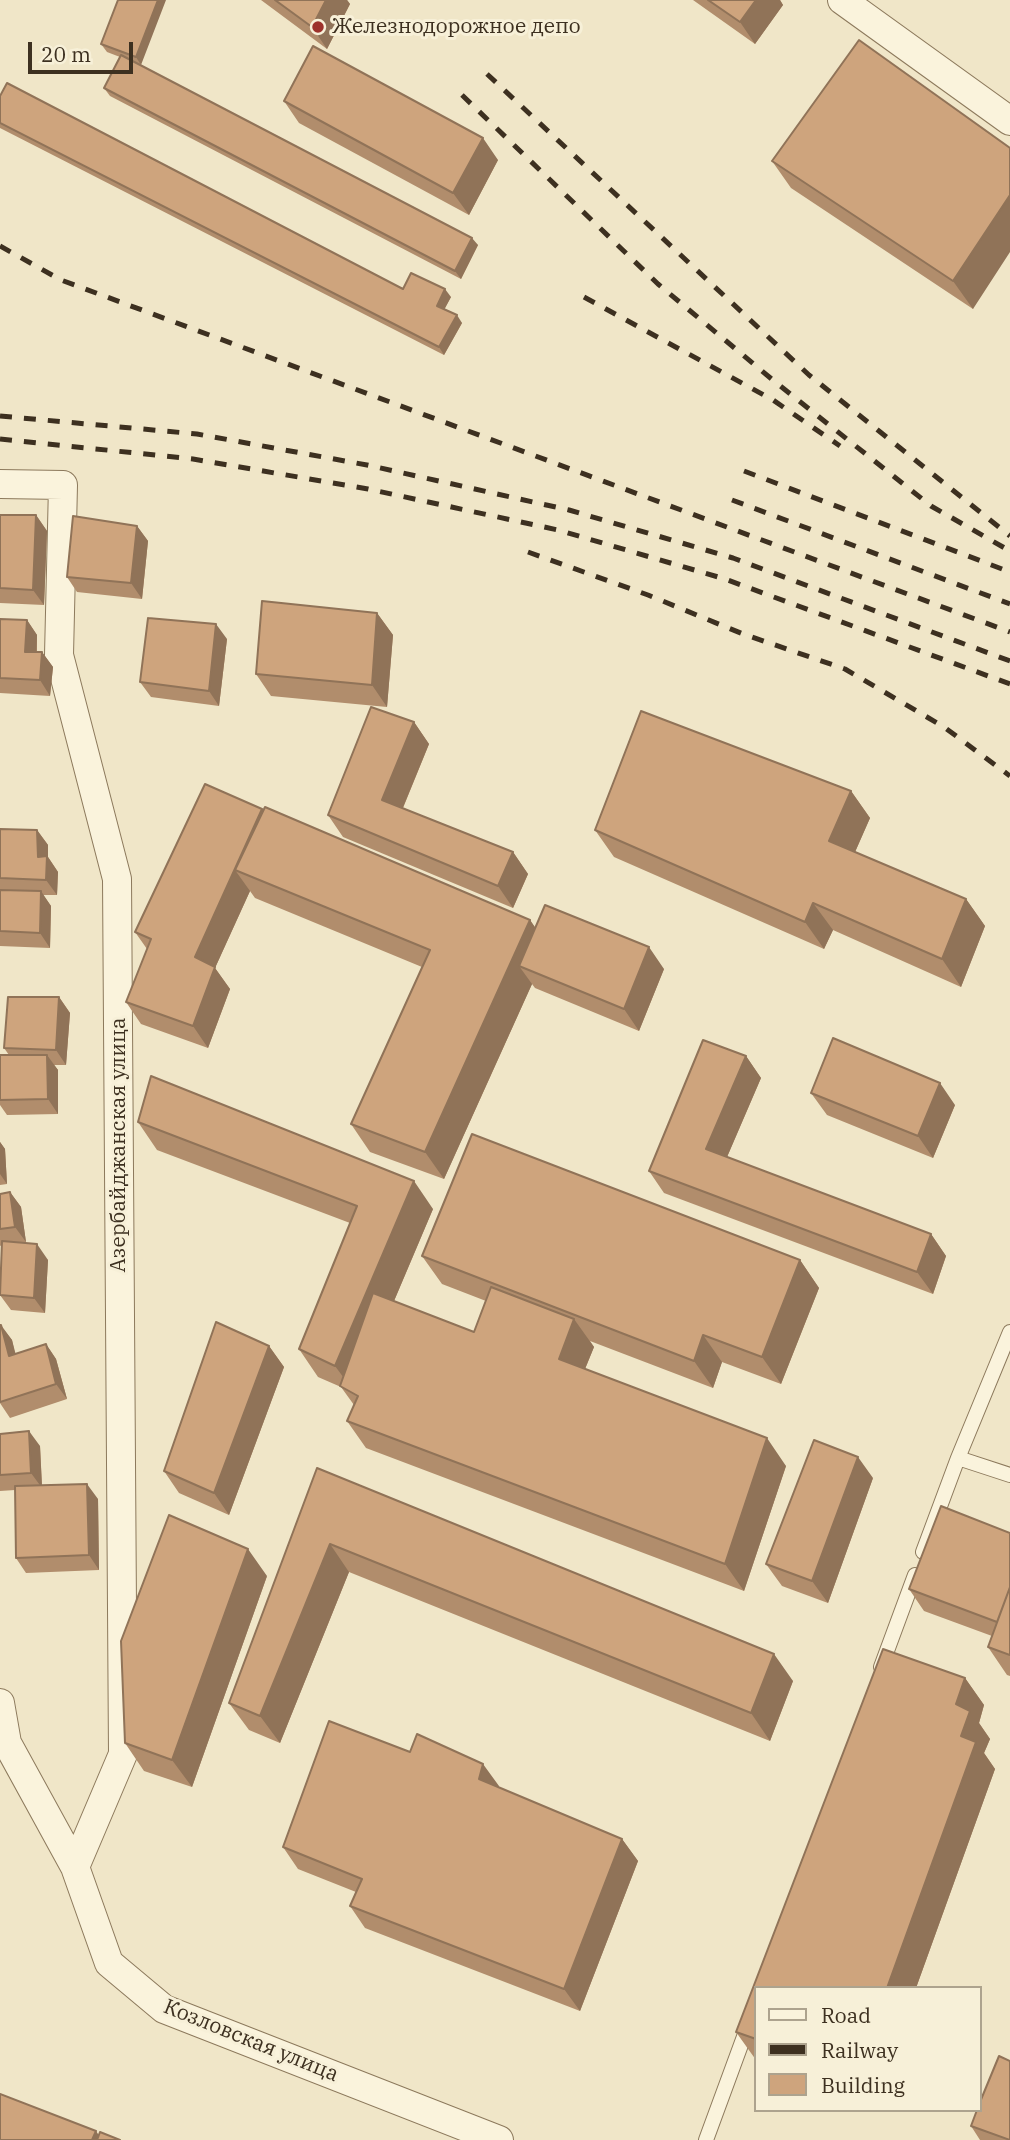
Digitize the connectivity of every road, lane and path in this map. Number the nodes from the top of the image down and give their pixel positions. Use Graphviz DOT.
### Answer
graph roads {
  1 [pos="842,0"];
  2 [pos="1010,121"];
  3 [pos="0,484"];
  4 [pos="1010,1332"];
  5 [pos="958,1458"];
  6 [pos="1010,1475"];
  7 [pos="877,1679"];
  8 [pos="0,1703"];
  9 [pos="4,1743"];
  10 [pos="75,1867"];
  11 [pos="754,2009"];
  12 [pos="499,2140"];
  13 [pos="706,2140"];
  1 -- 2 [label="street"];
  3 -- 10 [label="street, Азербайджанская улица"];
  4 -- 5 [label="lane"];
  5 -- 6 [label="lane"];
  5 -- 7 [label="lane"];
  8 -- 9 [label="street, Козловская улица"];
  9 -- 10 [label="street, Козловская улица"];
  10 -- 12 [label="street, Козловская улица"];
  11 -- 13 [label="lane"];
}
